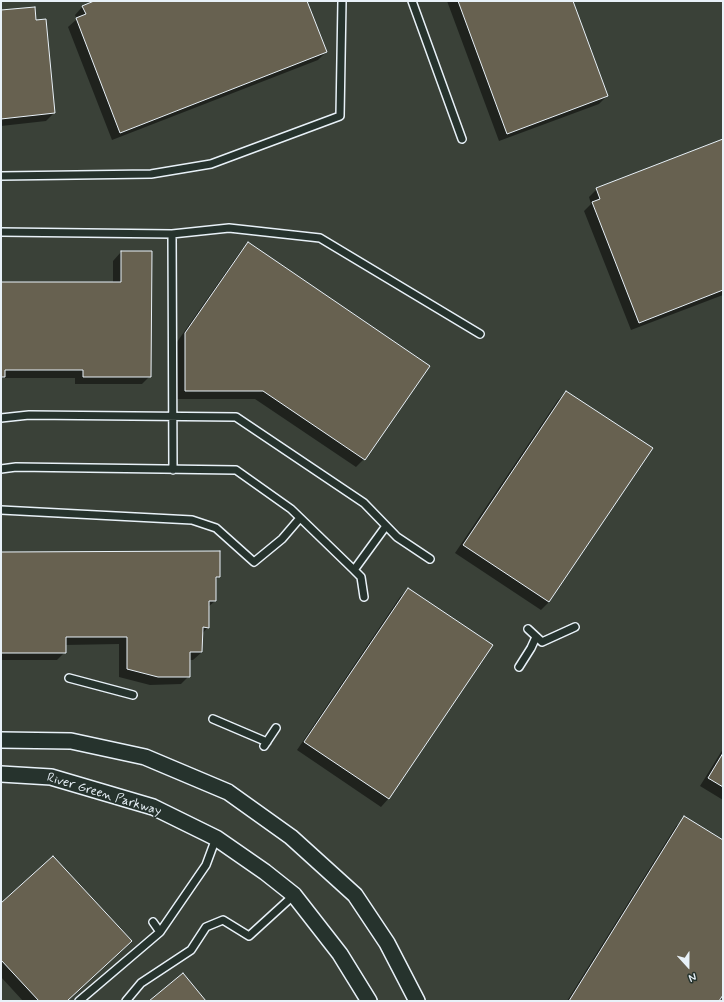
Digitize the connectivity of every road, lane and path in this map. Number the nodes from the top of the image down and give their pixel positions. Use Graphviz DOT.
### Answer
graph roads {
  1 [pos="342,1"];
  2 [pos="412,1"];
  3 [pos="462,139"];
  4 [pos="1,176"];
  5 [pos="1,232"];
  6 [pos="172,234"];
  7 [pos="480,334"];
  8 [pos="173,416"];
  9 [pos="1,418"];
  10 [pos="1,469"];
  11 [pos="173,470"];
  12 [pos="1,510"];
  13 [pos="300,518"];
  14 [pos="386,526"];
  15 [pos="430,558"];
  16 [pos="354,570"];
  17 [pos="364,597"];
  18 [pos="575,627"];
  19 [pos="528,629"];
  20 [pos="536,637"];
  21 [pos="519,667"];
  22 [pos="69,678"];
  23 [pos="133,695"];
  24 [pos="213,719"];
  25 [pos="276,728"];
  26 [pos="1,740"];
  27 [pos="1,774"];
  28 [pos="216,838"];
  29 [pos="294,895"];
  30 [pos="154,922"];
  31 [pos="160,932"];
  32 [pos="79,1001"];
  33 [pos="126,1001"];
  34 [pos="369,1001"];
  35 [pos="417,1001"];
  1 -- 4 [label="lane"];
  2 -- 3 [label="lane"];
  5 -- 6 [label="lane"];
  6 -- 7 [label="lane"];
  6 -- 8 [label="lane"];
  8 -- 9 [label="lane"];
  8 -- 11 [label="lane"];
  8 -- 14 [label="lane"];
  10 -- 11 [label="lane"];
  11 -- 13 [label="lane"];
  12 -- 13 [label="lane"];
  13 -- 16 [label="lane"];
  14 -- 15 [label="lane"];
  14 -- 16 [label="lane"];
  16 -- 17 [label="lane"];
  18 -- 20 [label="lane"];
  19 -- 20 [label="lane"];
  20 -- 21 [label="lane"];
  22 -- 23 [label="lane"];
  24 -- 25 [label="lane"];
  26 -- 35 [label="street"];
  27 -- 28 [label="street, River Green Parkway"];
  28 -- 29 [label="street, River Green Parkway"];
  28 -- 31 [label="lane"];
  29 -- 33 [label="lane"];
  29 -- 34 [label="street, River Green Parkway"];
  30 -- 31 [label="lane"];
  31 -- 32 [label="lane"];
}
